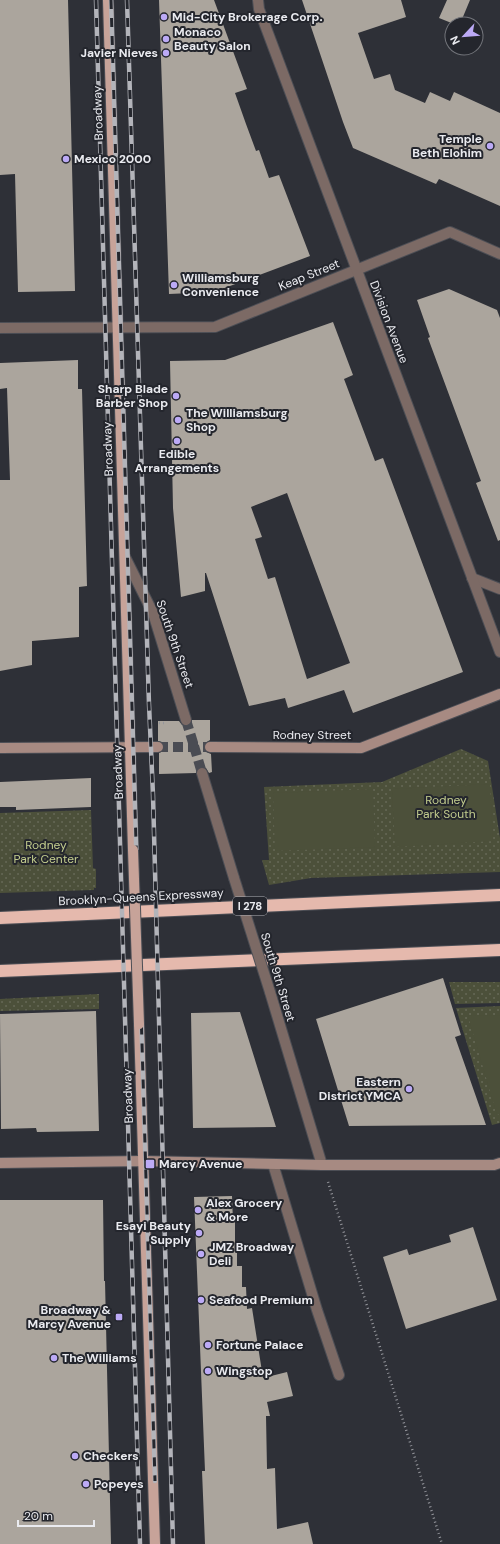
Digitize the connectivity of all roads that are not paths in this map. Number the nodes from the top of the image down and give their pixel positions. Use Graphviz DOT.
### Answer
graph roads {
  1 [pos="108,0"];
  2 [pos="258,0"];
  3 [pos="500,254"];
  4 [pos="356,270"];
  5 [pos="0,328"];
  6 [pos="118,328"];
  7 [pos="125,557"];
  8 [pos="472,578"];
  9 [pos="500,589"];
  10 [pos="500,652"];
  11 [pos="500,694"];
  12 [pos="186,720"];
  13 [pos="158,747"];
  14 [pos="210,747"];
  15 [pos="0,748"];
  16 [pos="130,748"];
  17 [pos="202,773"];
  18 [pos="500,895"];
  19 [pos="0,918"];
  20 [pos="500,950"];
  21 [pos="0,971"];
  22 [pos="143,1161"];
  23 [pos="0,1163"];
  24 [pos="500,1163"];
  25 [pos="273,1164"];
  26 [pos="322,1165"];
  27 [pos="339,1375"];
  28 [pos="155,1544"];
  1 -- 6 [label="main road, Broadway"];
  2 -- 4 [label="street, Division Avenue"];
  3 -- 4 [label="street, Keap Street"];
  4 -- 6 [label="street, Keap Street"];
  4 -- 8 [label="street, Division Avenue"];
  5 -- 6 [label="street, Keap Street"];
  6 -- 7 [label="main road, Broadway"];
  7 -- 12 [label="street, South 9th Street"];
  7 -- 16 [label="main road, Broadway"];
  8 -- 9 [label="street"];
  8 -- 10 [label="street, Division Avenue"];
  11 -- 14 [label="main road, Rodney Street"];
  13 -- 16 [label="main road"];
  15 -- 16 [label="main road"];
  16 -- 22 [label="main road, Broadway, bridge"];
  17 -- 26 [label="street, South 9th Street, bridge"];
  18 -- 19 [label="highway, Brooklyn-Queens Expressway / I 278"];
  20 -- 21 [label="highway"];
  22 -- 23 [label="main road"];
  22 -- 25 [label="main road"];
  22 -- 28 [label="main road, Broadway"];
  24 -- 26 [label="main road"];
  25 -- 26 [label="main road"];
  25 -- 27 [label="street"];
}
